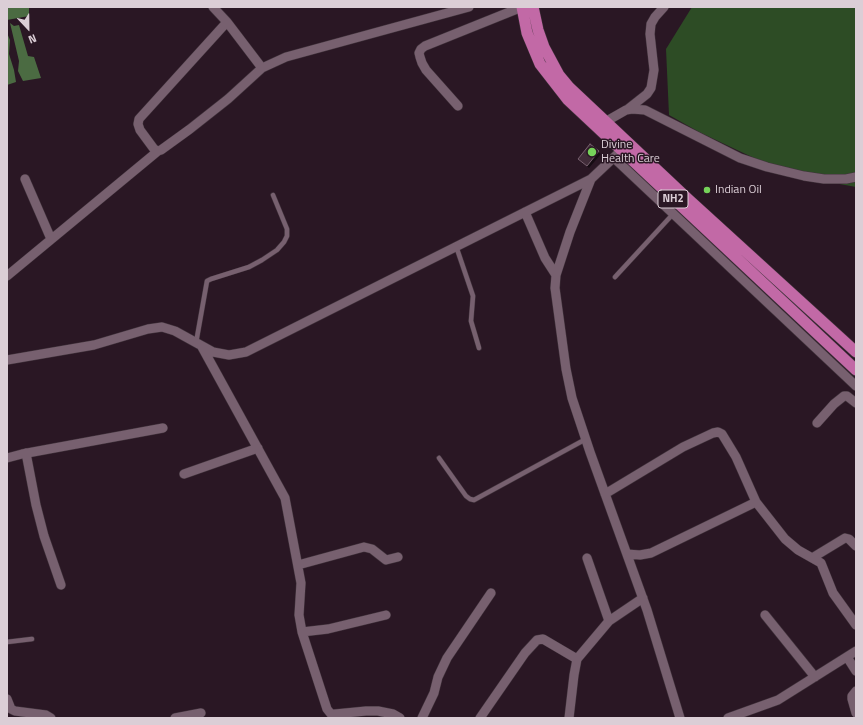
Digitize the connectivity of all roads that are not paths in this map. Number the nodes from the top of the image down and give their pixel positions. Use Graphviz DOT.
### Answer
graph roads {
  1 [pos="213,7"];
  2 [pos="469,7"];
  3 [pos="522,7"];
  4 [pos="533,7"];
  5 [pos="664,7"];
  6 [pos="227,22"];
  7 [pos="262,68"];
  8 [pos="458,106"];
  9 [pos="626,110"];
  10 [pos="605,122"];
  11 [pos="621,150"];
  12 [pos="158,151"];
  13 [pos="856,177"];
  14 [pos="25,179"];
  15 [pos="591,179"];
  16 [pos="273,195"];
  17 [pos="525,212"];
  18 [pos="673,214"];
  19 [pos="52,239"];
  20 [pos="456,246"];
  21 [pos="556,275"];
  22 [pos="7,276"];
  23 [pos="615,277"];
  24 [pos="198,344"];
  25 [pos="479,348"];
  26 [pos="856,352"];
  27 [pos="7,360"];
  28 [pos="856,370"];
  29 [pos="856,386"];
  30 [pos="856,402"];
  31 [pos="817,422"];
  32 [pos="163,428"];
  33 [pos="586,439"];
  34 [pos="258,448"];
  35 [pos="26,453"];
  36 [pos="7,458"];
  37 [pos="439,458"];
  38 [pos="184,474"];
  39 [pos="605,494"];
  40 [pos="756,502"];
  41 [pos="856,546"];
  42 [pos="627,554"];
  43 [pos="398,557"];
  44 [pos="587,558"];
  45 [pos="812,558"];
  46 [pos="298,565"];
  47 [pos="62,585"];
  48 [pos="491,594"];
  49 [pos="643,598"];
  50 [pos="386,615"];
  51 [pos="765,615"];
  52 [pos="609,621"];
  53 [pos="856,625"];
  54 [pos="302,632"];
  55 [pos="32,639"];
  56 [pos="7,642"];
  57 [pos="856,651"];
  58 [pos="847,657"];
  59 [pos="577,659"];
  60 [pos="856,671"];
  61 [pos="815,677"];
  62 [pos="856,691"];
  63 [pos="7,699"];
  64 [pos="9,710"];
  65 [pos="201,713"];
  66 [pos="856,713"];
  67 [pos="329,715"];
  68 [pos="51,718"];
  69 [pos="175,718"];
  70 [pos="400,718"];
  71 [pos="422,718"];
  72 [pos="480,718"];
  73 [pos="569,718"];
  74 [pos="680,718"];
  75 [pos="728,718"];
  1 -- 6 [label="street"];
  2 -- 7 [label="street"];
  3 -- 8 [label="street"];
  3 -- 11 [label="highway, NH2"];
  4 -- 10 [label="highway, NH2"];
  5 -- 9 [label="street"];
  6 -- 7 [label="street"];
  6 -- 12 [label="street"];
  7 -- 12 [label="street"];
  9 -- 10 [label="street"];
  9 -- 13 [label="street"];
  10 -- 11 [label="highway, NH2"];
  11 -- 15 [label="street"];
  11 -- 18 [label="street"];
  11 -- 26 [label="highway, NH2"];
  11 -- 28 [label="highway, NH2"];
  12 -- 19 [label="street"];
  14 -- 19 [label="street"];
  15 -- 17 [label="street"];
  15 -- 21 [label="street"];
  16 -- 24 [label="lane"];
  17 -- 20 [label="street"];
  17 -- 21 [label="street"];
  18 -- 23 [label="lane"];
  18 -- 29 [label="street"];
  19 -- 22 [label="street"];
  20 -- 24 [label="street"];
  20 -- 25 [label="lane"];
  21 -- 33 [label="street"];
  24 -- 27 [label="street"];
  24 -- 34 [label="street"];
  30 -- 31 [label="street"];
  32 -- 35 [label="street"];
  33 -- 37 [label="lane"];
  33 -- 39 [label="street"];
  34 -- 38 [label="street"];
  34 -- 46 [label="street"];
  35 -- 36 [label="street"];
  35 -- 47 [label="street"];
  39 -- 40 [label="street"];
  39 -- 42 [label="street"];
  40 -- 42 [label="street"];
  40 -- 45 [label="street"];
  41 -- 45 [label="street"];
  42 -- 49 [label="street"];
  43 -- 46 [label="street"];
  44 -- 52 [label="street"];
  45 -- 53 [label="street"];
  46 -- 54 [label="street"];
  48 -- 71 [label="street"];
  49 -- 52 [label="street"];
  49 -- 74 [label="street"];
  50 -- 54 [label="street"];
  51 -- 61 [label="street"];
  52 -- 59 [label="street"];
  54 -- 67 [label="street"];
  55 -- 56 [label="lane"];
  57 -- 58 [label="street"];
  58 -- 60 [label="street"];
  58 -- 61 [label="street"];
  59 -- 72 [label="street"];
  59 -- 73 [label="street"];
  61 -- 75 [label="street"];
  62 -- 66 [label="street"];
  63 -- 64 [label="street"];
  64 -- 68 [label="street"];
  65 -- 69 [label="street"];
  67 -- 70 [label="street"];
}
